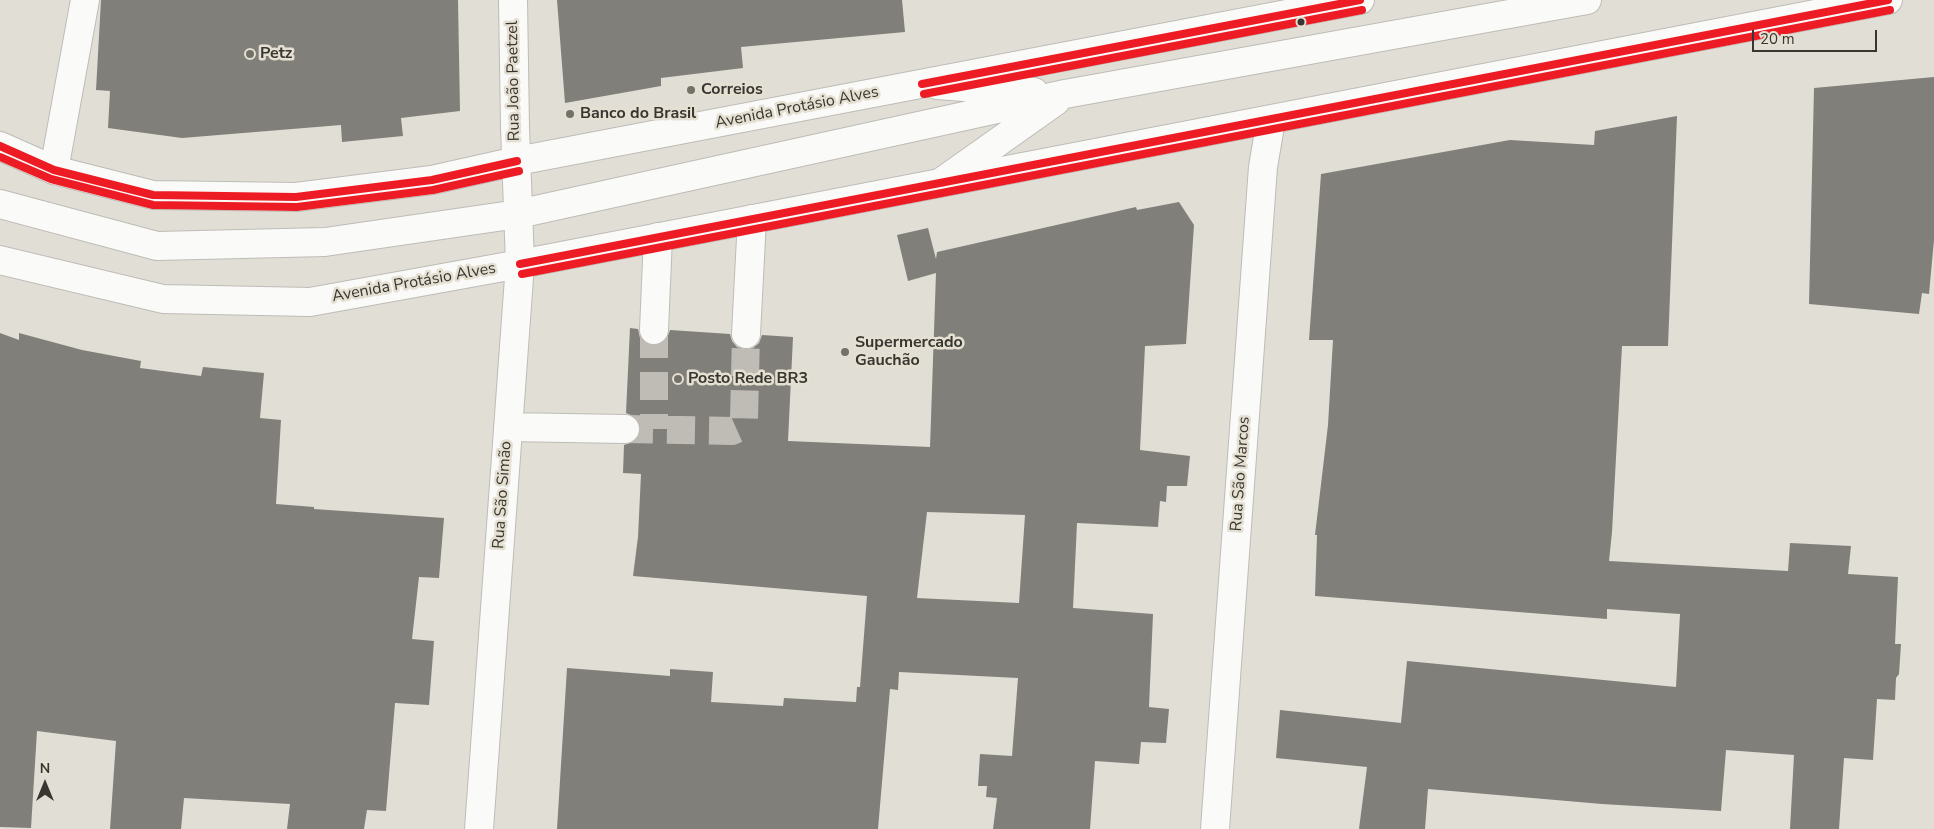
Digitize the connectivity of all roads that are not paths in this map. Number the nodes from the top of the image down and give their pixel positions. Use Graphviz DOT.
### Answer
graph roads {
  1 [pos="85,0"];
  2 [pos="513,0"];
  3 [pos="1360,0"];
  4 [pos="1587,0"];
  5 [pos="1888,0"];
  6 [pos="922,84"];
  7 [pos="1065,94"];
  8 [pos="1271,120"];
  9 [pos="0,146"];
  10 [pos="517,161"];
  11 [pos="54,170"];
  12 [pos="940,183"];
  13 [pos="0,204"];
  14 [pos="518,214"];
  15 [pos="752,220"];
  16 [pos="658,238"];
  17 [pos="0,260"];
  18 [pos="520,264"];
  19 [pos="654,330"];
  20 [pos="746,334"];
  21 [pos="508,427"];
  22 [pos="625,429"];
  23 [pos="480,829"];
  24 [pos="1215,829"];
  1 -- 11 [label="main road"];
  2 -- 10 [label="main road, Rua João Paetzel"];
  3 -- 6 [label="main road, Avenida Protásio Alves"];
  4 -- 7 [label="main road"];
  5 -- 8 [label="main road, Avenida Protásio Alves"];
  6 -- 7 [label="main road"];
  6 -- 10 [label="main road, Avenida Protásio Alves"];
  7 -- 12 [label="main road"];
  7 -- 14 [label="main road"];
  8 -- 12 [label="main road, Avenida Protásio Alves"];
  8 -- 24 [label="main road, Rua São Marcos"];
  9 -- 11 [label="main road, Avenida Protásio Alves"];
  10 -- 11 [label="main road, Avenida Protásio Alves"];
  10 -- 14 [label="main road, Rua São Simão"];
  12 -- 15 [label="main road, Avenida Protásio Alves"];
  13 -- 14 [label="main road"];
  14 -- 18 [label="main road, Rua São Simão"];
  15 -- 16 [label="main road, Avenida Protásio Alves"];
  15 -- 20 [label="main road"];
  16 -- 18 [label="main road, Avenida Protásio Alves"];
  16 -- 19 [label="main road"];
  17 -- 18 [label="main road, Avenida Protásio Alves"];
  18 -- 21 [label="main road, Rua São Simão"];
  21 -- 22 [label="main road"];
  21 -- 23 [label="main road, Rua São Simão"];
}
